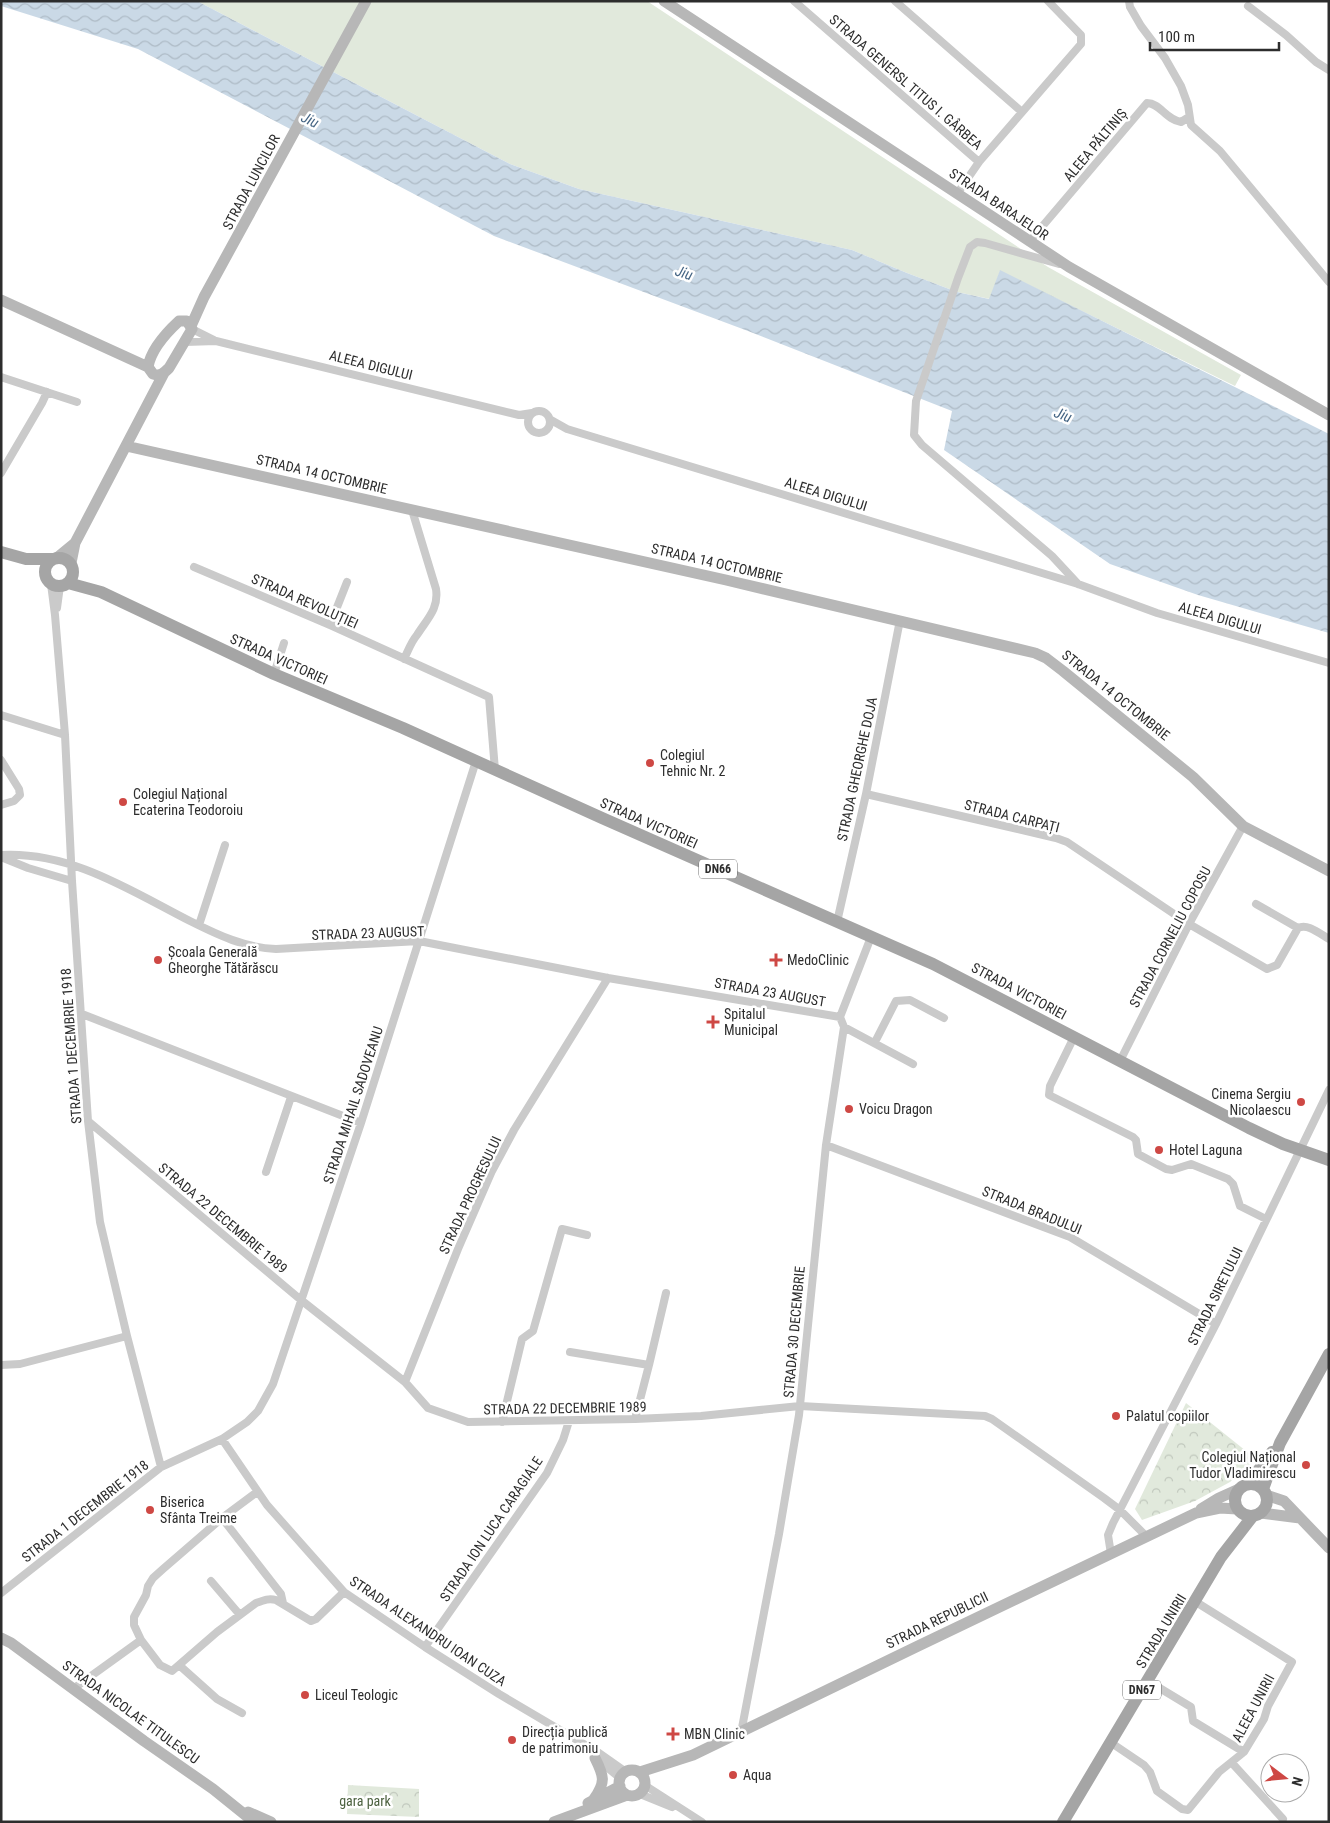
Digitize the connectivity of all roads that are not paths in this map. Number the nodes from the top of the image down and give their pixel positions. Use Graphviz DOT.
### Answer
graph roads {
  1 [pos="366,1"];
  2 [pos="664,1"];
  3 [pos="794,1"];
  4 [pos="895,1"];
  5 [pos="1048,1"];
  6 [pos="1129,1"];
  7 [pos="1248,6"];
  8 [pos="1329,70"];
  9 [pos="1022,112"];
  10 [pos="1189,117"];
  11 [pos="979,162"];
  12 [pos="956,194"];
  13 [pos="1029,242"];
  14 [pos="1068,267"];
  15 [pos="1329,282"];
  16 [pos="204,297"];
  17 [pos="1,300"];
  18 [pos="179,321"];
  19 [pos="192,327"];
  20 [pos="216,341"];
  21 [pos="185,342"];
  22 [pos="155,350"];
  23 [pos="126,358"];
  24 [pos="155,372"];
  25 [pos="1,377"];
  26 [pos="46,392"];
  27 [pos="77,402"];
  28 [pos="532,412"];
  29 [pos="519,415"];
  30 [pos="1329,415"];
  31 [pos="551,420"];
  32 [pos="530,429"];
  33 [pos="567,429"];
  34 [pos="546,431"];
  35 [pos="126,446"];
  36 [pos="1,473"];
  37 [pos="412,510"];
  38 [pos="75,543"];
  39 [pos="1,552"];
  40 [pos="56,558"];
  41 [pos="26,559"];
  42 [pos="71,563"];
  43 [pos="194,567"];
  44 [pos="60,581"];
  45 [pos="347,582"];
  46 [pos="1078,584"];
  47 [pos="900,620"];
  48 [pos="330,624"];
  49 [pos="284,643"];
  50 [pos="404,659"];
  51 [pos="1329,663"];
  52 [pos="274,674"];
  53 [pos="1,715"];
  54 [pos="65,735"];
  55 [pos="1,760"];
  56 [pos="476,761"];
  57 [pos="6,768"];
  58 [pos="495,770"];
  59 [pos="1,777"];
  60 [pos="866,794"];
  61 [pos="1,805"];
  62 [pos="1244,826"];
  63 [pos="225,845"];
  64 [pos="1,856"];
  65 [pos="72,864"];
  66 [pos="1329,872"];
  67 [pos="72,881"];
  68 [pos="1256,904"];
  69 [pos="837,922"];
  70 [pos="1189,924"];
  71 [pos="199,925"];
  72 [pos="1298,928"];
  73 [pos="871,937"];
  74 [pos="1329,939"];
  75 [pos="419,942"];
  76 [pos="608,978"];
  77 [pos="82,1014"];
  78 [pos="840,1017"];
  79 [pos="944,1018"];
  80 [pos="844,1027"];
  81 [pos="1074,1037"];
  82 [pos="875,1042"];
  83 [pos="1120,1061"];
  84 [pos="913,1064"];
  85 [pos="1329,1090"];
  86 [pos="292,1096"];
  87 [pos="88,1120"];
  88 [pos="361,1122"];
  89 [pos="826,1145"];
  90 [pos="1300,1149"];
  91 [pos="1329,1160"];
  92 [pos="266,1172"];
  93 [pos="1266,1219"];
  94 [pos="587,1235"];
  95 [pos="666,1293"];
  96 [pos="301,1300"];
  97 [pos="1216,1324"];
  98 [pos="127,1336"];
  99 [pos="570,1352"];
  100 [pos="1329,1354"];
  101 [pos="1,1365"];
  102 [pos="648,1365"];
  103 [pos="405,1382"];
  104 [pos="800,1406"];
  105 [pos="635,1419"];
  106 [pos="569,1421"];
  107 [pos="502,1422"];
  108 [pos="222,1439"];
  109 [pos="1280,1442"];
  110 [pos="161,1467"];
  111 [pos="1244,1487"];
  112 [pos="257,1492"];
  113 [pos="1265,1492"];
  114 [pos="1120,1510"];
  115 [pos="1238,1510"];
  116 [pos="1196,1513"];
  117 [pos="1257,1515"];
  118 [pos="222,1518"];
  119 [pos="1300,1518"];
  120 [pos="1147,1537"];
  121 [pos="1329,1548"];
  122 [pos="1111,1554"];
  123 [pos="1221,1557"];
  124 [pos="211,1582"];
  125 [pos="344,1592"];
  126 [pos="1,1593"];
  127 [pos="1196,1602"];
  128 [pos="283,1603"];
  129 [pos="240,1616"];
  130 [pos="1,1632"];
  131 [pos="142,1640"];
  132 [pos="6,1641"];
  133 [pos="424,1647"];
  134 [pos="180,1665"];
  135 [pos="1148,1681"];
  136 [pos="73,1689"];
  137 [pos="242,1712"];
  138 [pos="741,1732"];
  139 [pos="1110,1742"];
  140 [pos="588,1747"];
  141 [pos="1244,1752"];
  142 [pos="595,1758"];
  143 [pos="1232,1763"];
  144 [pos="623,1783"];
  145 [pos="643,1784"];
  146 [pos="594,1799"];
  147 [pos="235,1806"];
  148 [pos="575,1813"];
  149 [pos="1283,1820"];
  150 [pos="254,1822"];
  151 [pos="271,1822"];
  152 [pos="554,1822"];
  153 [pos="702,1822"];
  154 [pos="1063,1822"];
  1 -- 16 [label="main road, STRADA LUNCILOR"];
  2 -- 12 [label="main road, STRADA BARAJELOR"];
  3 -- 11 [label="street, STRADA GENERSL TITUS I. GÂRBEA"];
  4 -- 9 [label="street"];
  5 -- 9 [label="street"];
  6 -- 10 [label="street"];
  7 -- 8 [label="street"];
  9 -- 11 [label="street"];
  10 -- 13 [label="street, ALEEA PĂLTINIȘ"];
  10 -- 15 [label="street"];
  11 -- 12 [label="street"];
  12 -- 13 [label="main road, STRADA BARAJELOR"];
  13 -- 14 [label="main road, STRADA BARAJELOR"];
  14 -- 30 [label="main road, STRADA BARAJELOR"];
  14 -- 46 [label="street, ALEEA DIGULUI"];
  16 -- 18 [label="main road, STRADA LUNCILOR"];
  16 -- 19 [label="main road, STRADA LUNCILOR"];
  17 -- 23 [label="main road"];
  18 -- 19 [label="main road"];
  18 -- 22 [label="main road, STRADA LUNCILOR"];
  19 -- 20 [label="street, ALEEA DIGULUI"];
  19 -- 21 [label="main road, STRADA LUNCILOR"];
  20 -- 21 [label="street, ALEEA DIGULUI"];
  20 -- 29 [label="street, ALEEA DIGULUI"];
  21 -- 24 [label="main road, STRADA LUNCILOR"];
  22 -- 23 [label="main road"];
  22 -- 24 [label="main road, STRADA LUNCILOR"];
  23 -- 24 [label="main road"];
  24 -- 35 [label="main road"];
  25 -- 26 [label="street"];
  26 -- 27 [label="street"];
  26 -- 36 [label="street"];
  28 -- 29 [label="street, ALEEA DIGULUI"];
  28 -- 31 [label="street"];
  28 -- 32 [label="street"];
  29 -- 32 [label="street"];
  31 -- 33 [label="street, ALEEA DIGULUI"];
  31 -- 34 [label="street"];
  32 -- 34 [label="street"];
  33 -- 34 [label="street, ALEEA DIGULUI"];
  33 -- 46 [label="street, ALEEA DIGULUI"];
  35 -- 37 [label="main road, STRADA 14 OCTOMBRIE"];
  35 -- 38 [label="main road"];
  37 -- 47 [label="main road, STRADA 14 OCTOMBRIE"];
  37 -- 50 [label="street"];
  38 -- 40 [label="main road"];
  38 -- 42 [label="main road"];
  39 -- 41 [label="main road, STRADA VICTORIEI / DN66"];
  40 -- 41 [label="main road, STRADA VICTORIEI / DN66"];
  40 -- 42 [label="main road"];
  40 -- 44 [label="main road"];
  41 -- 44 [label="main road, STRADA VICTORIEI / DN66"];
  42 -- 44 [label="main road"];
  43 -- 48 [label="street, STRADA REVOLUȚIEI"];
  44 -- 52 [label="main road, STRADA VICTORIEI / DN66"];
  44 -- 54 [label="street, STRADA 1 DECEMBRIE 1918"];
  45 -- 48 [label="street"];
  46 -- 51 [label="street, ALEEA DIGULUI"];
  47 -- 60 [label="street, STRADA GHEORGHE DOJA"];
  47 -- 62 [label="main road, STRADA 14 OCTOMBRIE"];
  48 -- 50 [label="street, STRADA REVOLUȚIEI"];
  49 -- 52 [label="street"];
  50 -- 58 [label="street, STRADA REVOLUȚIEI"];
  52 -- 56 [label="main road, STRADA VICTORIEI / DN66"];
  53 -- 54 [label="street"];
  54 -- 65 [label="street, STRADA 1 DECEMBRIE 1918"];
  55 -- 57 [label="street"];
  56 -- 58 [label="main road, STRADA VICTORIEI / DN66"];
  56 -- 75 [label="street, STRADA MIHAIL SADOVEANU"];
  57 -- 59 [label="street"];
  57 -- 61 [label="street"];
  58 -- 69 [label="main road, STRADA VICTORIEI / DN66"];
  60 -- 69 [label="street, STRADA GHEORGHE DOJA"];
  60 -- 70 [label="street, STRADA CARPAȚI"];
  62 -- 66 [label="main road, STRADA 14 OCTOMBRIE"];
  62 -- 70 [label="street, STRADA CORNELIU COPOSU"];
  63 -- 71 [label="street"];
  64 -- 65 [label="street, STRADA 23 AUGUST"];
  64 -- 67 [label="street, STRADA 23 AUGUST"];
  65 -- 67 [label="street, STRADA 1 DECEMBRIE 1918"];
  65 -- 71 [label="street, STRADA 23 AUGUST"];
  67 -- 77 [label="street, STRADA 1 DECEMBRIE 1918"];
  68 -- 72 [label="street"];
  69 -- 73 [label="main road, STRADA VICTORIEI / DN66"];
  70 -- 72 [label="street, STRADA CARPAȚI"];
  70 -- 83 [label="street, STRADA CORNELIU COPOSU"];
  71 -- 75 [label="street, STRADA 23 AUGUST"];
  72 -- 74 [label="street"];
  73 -- 78 [label="street"];
  73 -- 81 [label="main road, STRADA VICTORIEI / DN66"];
  75 -- 76 [label="street, STRADA 23 AUGUST"];
  75 -- 88 [label="street, STRADA MIHAIL SADOVEANU"];
  76 -- 78 [label="street, STRADA 23 AUGUST"];
  76 -- 103 [label="street, STRADA PROGRESULUI"];
  77 -- 86 [label="street"];
  77 -- 87 [label="street, STRADA 1 DECEMBRIE 1918"];
  78 -- 80 [label="street"];
  79 -- 82 [label="street"];
  80 -- 82 [label="street"];
  80 -- 89 [label="street, STRADA 30 DECEMBRIE"];
  81 -- 83 [label="main road, STRADA VICTORIEI / DN66"];
  81 -- 93 [label="street"];
  82 -- 84 [label="street"];
  83 -- 90 [label="main road, STRADA VICTORIEI / DN66"];
  85 -- 90 [label="street, STRADA SIRETULUI"];
  86 -- 88 [label="street"];
  86 -- 92 [label="street"];
  87 -- 96 [label="street, STRADA 22 DECEMBRIE 1989"];
  87 -- 98 [label="street, STRADA 1 DECEMBRIE 1918"];
  88 -- 96 [label="street, STRADA MIHAIL SADOVEANU"];
  89 -- 97 [label="street, STRADA BRADULUI"];
  89 -- 104 [label="street, STRADA 30 DECEMBRIE"];
  90 -- 91 [label="main road, STRADA VICTORIEI / DN66"];
  90 -- 93 [label="street, STRADA SIRETULUI"];
  93 -- 97 [label="street, STRADA SIRETULUI"];
  94 -- 107 [label="street"];
  95 -- 102 [label="street"];
  96 -- 103 [label="street, STRADA 22 DECEMBRIE 1989"];
  96 -- 108 [label="street, STRADA MIHAIL SADOVEANU"];
  97 -- 114 [label="street, STRADA SIRETULUI"];
  98 -- 101 [label="street"];
  98 -- 110 [label="street, STRADA 1 DECEMBRIE 1918"];
  99 -- 102 [label="street"];
  100 -- 109 [label="main road, STRADA UNIRII"];
  102 -- 105 [label="street"];
  103 -- 107 [label="street, STRADA 22 DECEMBRIE 1989"];
  104 -- 105 [label="street, STRADA 22 DECEMBRIE 1989"];
  104 -- 114 [label="street, STRADA 22 DECEMBRIE 1989"];
  104 -- 138 [label="street, STRADA 30 DECEMBRIE"];
  105 -- 106 [label="street, STRADA 22 DECEMBRIE 1989"];
  106 -- 107 [label="street, STRADA 22 DECEMBRIE 1989"];
  106 -- 133 [label="street, STRADA ION LUCA CARAGIALE"];
  108 -- 110 [label="street, STRADA 1 DECEMBRIE 1918"];
  108 -- 112 [label="street, STRADA ALEXANDRU IOAN CUZA"];
  109 -- 111 [label="main road, STRADA UNIRII"];
  109 -- 113 [label="main road, STRADA UNIRII"];
  110 -- 126 [label="street, STRADA 1 DECEMBRIE 1918"];
  111 -- 113 [label="main road"];
  111 -- 115 [label="main road, STRADA UNIRII"];
  111 -- 116 [label="main road, STRADA REPUBLICII"];
  112 -- 118 [label="street"];
  112 -- 125 [label="street, STRADA ALEXANDRU IOAN CUZA"];
  113 -- 117 [label="main road, STRADA UNIRII"];
  113 -- 119 [label="main road"];
  114 -- 120 [label="street, STRADA 22 DECEMBRIE 1989"];
  114 -- 122 [label="street"];
  115 -- 116 [label="main road, STRADA REPUBLICII"];
  115 -- 117 [label="main road"];
  115 -- 123 [label="main road, STRADA UNIRII / DN67"];
  116 -- 120 [label="main road, STRADA REPUBLICII"];
  117 -- 119 [label="main road"];
  117 -- 123 [label="main road, STRADA UNIRII / DN67"];
  118 -- 128 [label="street"];
  118 -- 131 [label="street"];
  119 -- 121 [label="main road"];
  120 -- 122 [label="main road, STRADA REPUBLICII"];
  122 -- 138 [label="main road, STRADA REPUBLICII"];
  123 -- 127 [label="main road, STRADA UNIRII / DN67"];
  124 -- 129 [label="street"];
  125 -- 128 [label="street"];
  125 -- 133 [label="street, STRADA ALEXANDRU IOAN CUZA"];
  127 -- 135 [label="main road, STRADA UNIRII / DN67"];
  127 -- 141 [label="street, ALEEA UNIRII"];
  128 -- 129 [label="street"];
  129 -- 134 [label="street"];
  130 -- 132 [label="main road, STRADA NICOLAE TITULESCU"];
  131 -- 134 [label="street"];
  131 -- 136 [label="street"];
  132 -- 136 [label="main road, STRADA NICOLAE TITULESCU"];
  133 -- 140 [label="street, STRADA ALEXANDRU IOAN CUZA"];
  134 -- 137 [label="street"];
  135 -- 139 [label="main road, STRADA UNIRII / DN67"];
  135 -- 141 [label="street"];
  136 -- 147 [label="main road, STRADA NICOLAE TITULESCU"];
  138 -- 145 [label="main road, STRADA REPUBLICII"];
  139 -- 143 [label="street, ALEEA UNIRII"];
  139 -- 154 [label="main road, STRADA UNIRII / DN67"];
  140 -- 142 [label="street, STRADA ALEXANDRU IOAN CUZA"];
  140 -- 144 [label="street, STRADA ALEXANDRU IOAN CUZA"];
  141 -- 143 [label="street, ALEEA UNIRII"];
  142 -- 144 [label="street, STRADA ALEXANDRU IOAN CUZA"];
  142 -- 146 [label="main road"];
  143 -- 149 [label="street"];
  144 -- 145 [label="main road, STRADA REPUBLICII"];
  144 -- 145 [label="main road, STRADA REPUBLICII"];
  144 -- 146 [label="main road, STRADA REPUBLICII"];
  144 -- 148 [label="main road, STRADA REPUBLICII"];
  145 -- 153 [label="street"];
  146 -- 148 [label="main road, STRADA REPUBLICII"];
  147 -- 150 [label="main road"];
  147 -- 151 [label="main road"];
  148 -- 152 [label="main road, STRADA REPUBLICII"];
}
